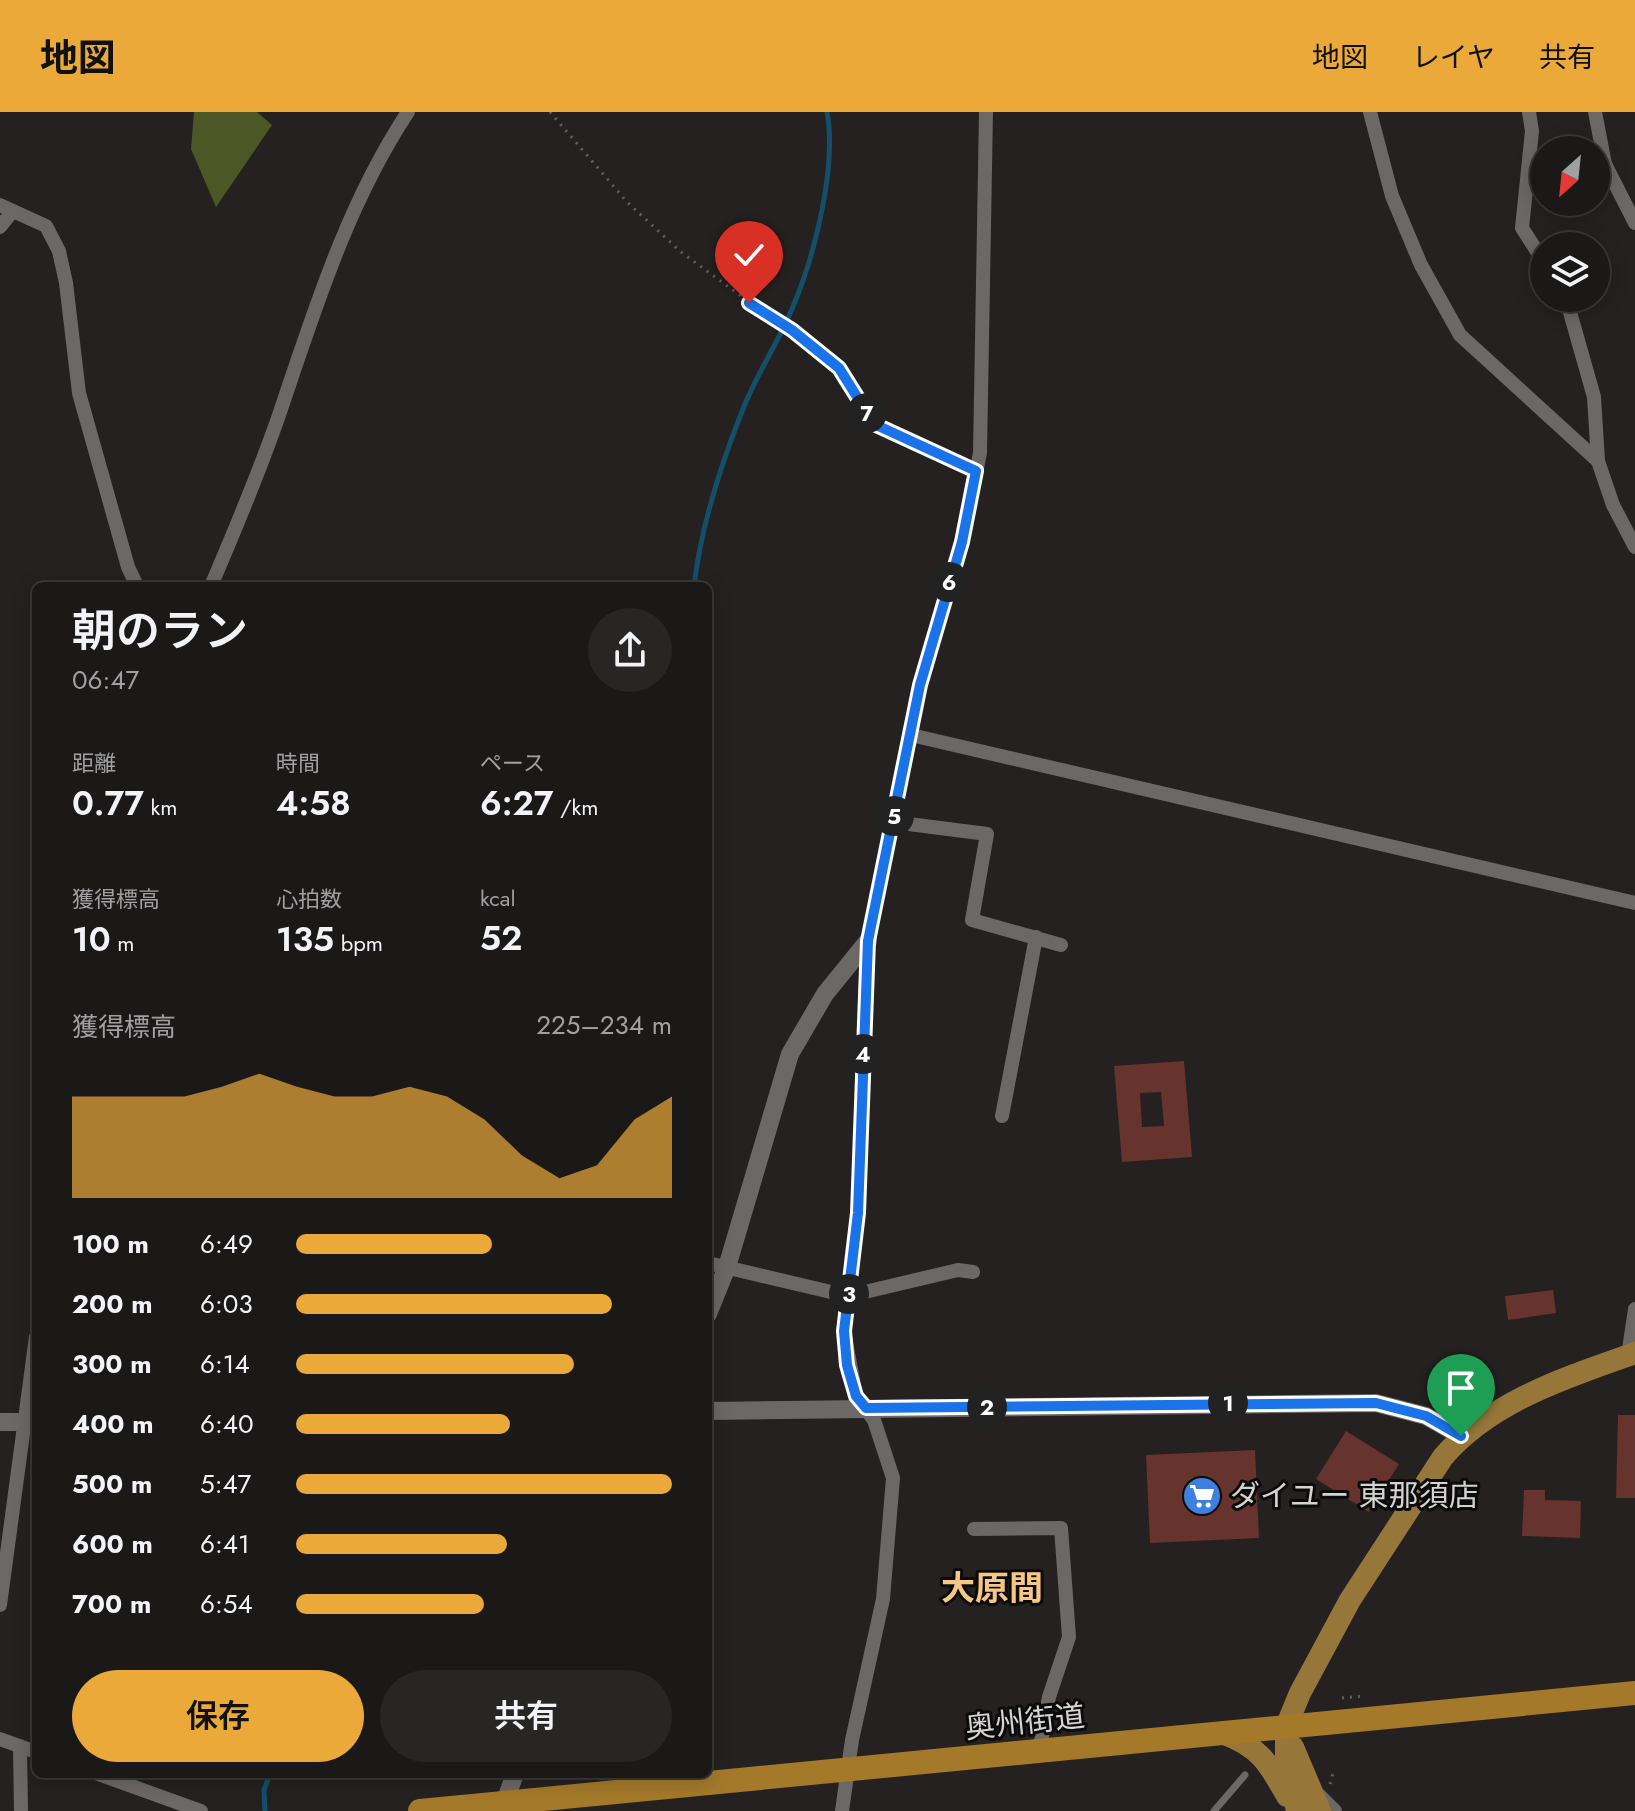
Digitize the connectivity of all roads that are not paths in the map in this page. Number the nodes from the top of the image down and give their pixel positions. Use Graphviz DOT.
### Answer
graph roads {
  1 [pos="408,112"];
  2 [pos="986,112"];
  3 [pos="1370,112"];
  4 [pos="1529,112"];
  5 [pos="1595,112"];
  6 [pos="6,208"];
  7 [pos="1635,223"];
  8 [pos="0,227"];
  9 [pos="1530,240"];
  10 [pos="1570,312"];
  11 [pos="1598,461"];
  12 [pos="1635,547"];
  13 [pos="135,582"];
  14 [pos="213,582"];
  15 [pos="911,735"];
  16 [pos="893,822"];
  17 [pos="1635,903"];
  18 [pos="1036,937"];
  19 [pos="868,941"];
  20 [pos="1061,945"];
  21 [pos="1002,1116"];
  22 [pos="712,1264"];
  23 [pos="727,1267"];
  24 [pos="973,1272"];
  25 [pos="848,1296"];
  26 [pos="712,1304"];
  27 [pos="1635,1309"];
  28 [pos="1631,1354"];
  29 [pos="32,1394"];
  30 [pos="866,1408"];
  31 [pos="712,1411"];
  32 [pos="0,1422"];
  33 [pos="30,1422"];
  34 [pos="1461,1436"];
  35 [pos="974,1529"];
  36 [pos="0,1605"];
  37 [pos="1635,1693"];
  38 [pos="1286,1727"];
  39 [pos="1224,1734"];
  40 [pos="0,1739"];
  41 [pos="20,1746"];
  42 [pos="32,1750"];
  43 [pos="1039,1753"];
  44 [pos="848,1771"];
  45 [pos="1245,1775"];
  46 [pos="109,1778"];
  47 [pos="514,1778"];
  48 [pos="1308,1784"];
  49 [pos="504,1804"];
  50 [pos="21,1811"];
  51 [pos="201,1811"];
  52 [pos="420,1811"];
  53 [pos="842,1811"];
  54 [pos="1214,1811"];
  55 [pos="1297,1811"];
  56 [pos="1320,1811"];
  57 [pos="1335,1811"];
  1 -- 14 [label="street"];
  2 -- 15 [label="street"];
  3 -- 11 [label="street"];
  4 -- 9 [label="street"];
  5 -- 7 [label="street"];
  6 -- 8 [label="street"];
  6 -- 13 [label="street"];
  10 -- 11 [label="street"];
  11 -- 12 [label="street"];
  15 -- 16 [label="street"];
  15 -- 17 [label="street"];
  16 -- 18 [label="street"];
  16 -- 19 [label="street"];
  18 -- 20 [label="street"];
  18 -- 21 [label="street"];
  19 -- 23 [label="street"];
  19 -- 25 [label="street"];
  22 -- 23 [label="street"];
  23 -- 25 [label="street"];
  23 -- 26 [label="street"];
  24 -- 25 [label="street"];
  25 -- 30 [label="street"];
  27 -- 28 [label="street"];
  28 -- 34 [label="main road"];
  29 -- 33 [label="street"];
  30 -- 31 [label="street"];
  30 -- 34 [label="street"];
  30 -- 44 [label="street"];
  32 -- 33 [label="street"];
  33 -- 36 [label="street"];
  34 -- 38 [label="main road"];
  35 -- 43 [label="street"];
  37 -- 38 [label="highway, 奥州街道"];
  38 -- 39 [label="highway, 奥州街道"];
  38 -- 48 [label="main road"];
  38 -- 55 [label="main road"];
  39 -- 43 [label="highway, 奥州街道"];
  39 -- 55 [label="main road"];
  40 -- 41 [label="street"];
  41 -- 42 [label="street"];
  41 -- 50 [label="street"];
  43 -- 44 [label="highway, 奥州街道"];
  44 -- 49 [label="highway, 奥州街道"];
  44 -- 53 [label="street"];
  45 -- 54 [label="lane"];
  46 -- 51 [label="street"];
  47 -- 49 [label="street"];
  48 -- 56 [label="main road"];
  48 -- 57 [label="street"];
  49 -- 52 [label="highway, 奥州街道"];
}
